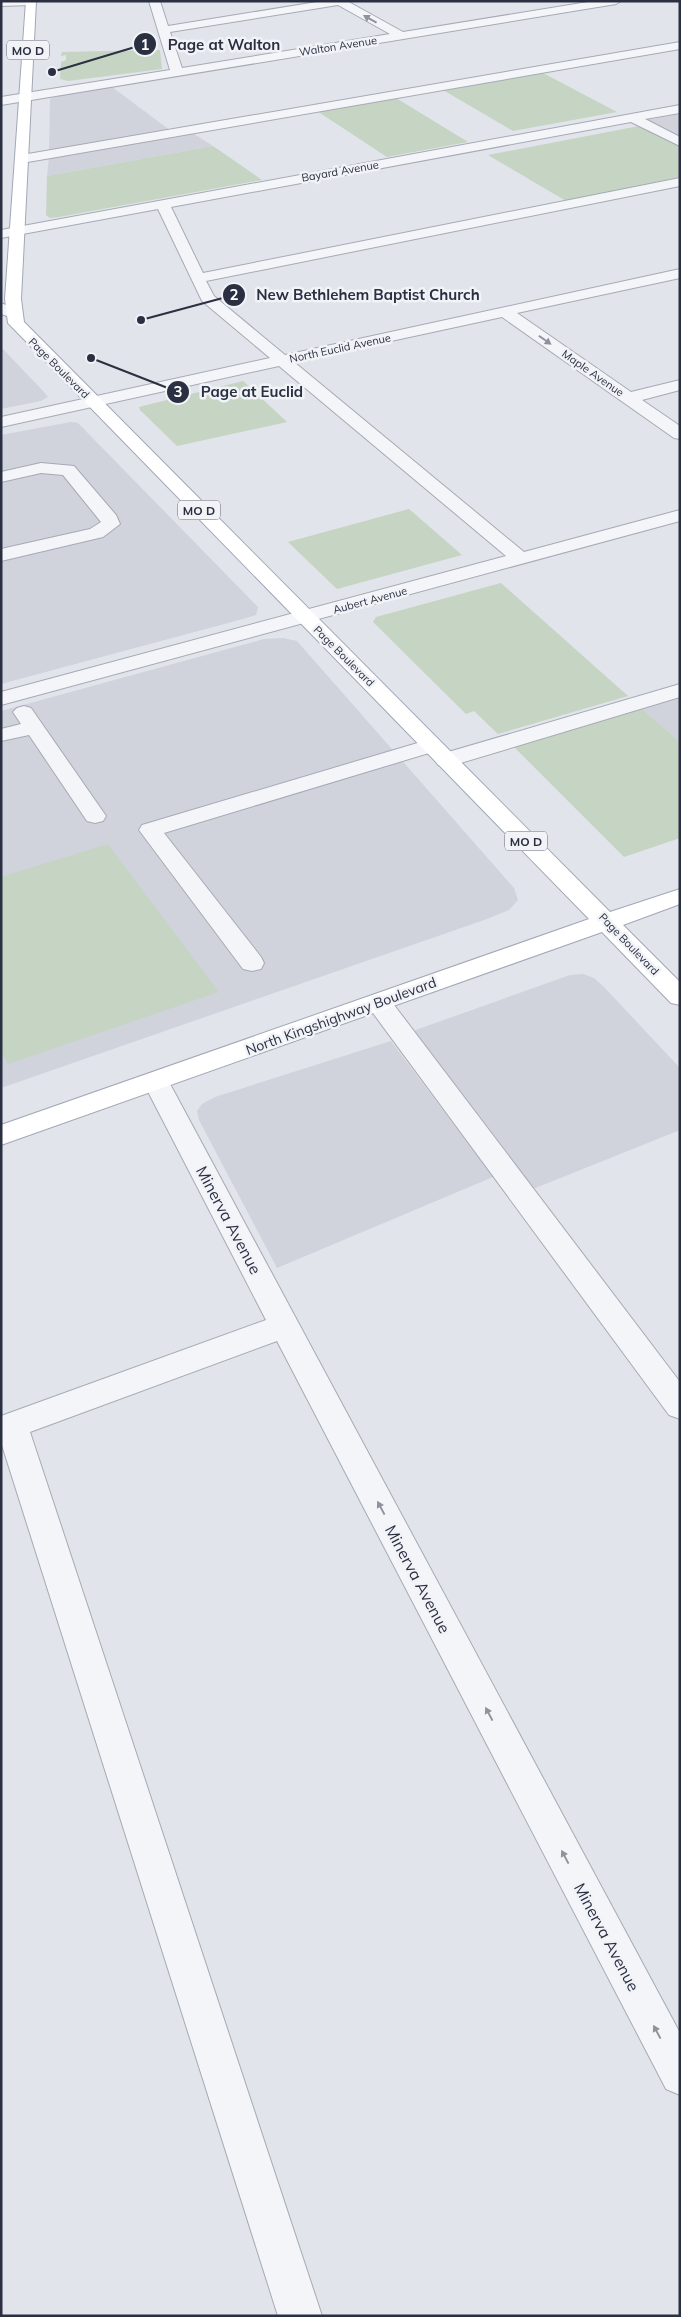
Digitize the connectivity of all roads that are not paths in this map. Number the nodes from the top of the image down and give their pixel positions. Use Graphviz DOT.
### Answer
graph roads {
  1 [pos="154,1"];
  2 [pos="338,1"];
  3 [pos="616,1"];
  4 [pos="31,2"];
  5 [pos="1,3"];
  6 [pos="505,9"];
  7 [pos="521,16"];
  8 [pos="163,30"];
  9 [pos="402,36"];
  10 [pos="680,45"];
  11 [pos="177,72"];
  12 [pos="26,97"];
  13 [pos="1,101"];
  14 [pos="680,109"];
  15 [pos="633,118"];
  16 [pos="680,142"];
  17 [pos="22,159"];
  18 [pos="680,182"];
  19 [pos="163,204"];
  20 [pos="18,231"];
  21 [pos="1,234"];
  22 [pos="680,273"];
  23 [pos="198,278"];
  24 [pos="7,310"];
  25 [pos="505,312"];
  26 [pos="283,360"];
  27 [pos="680,385"];
  28 [pos="628,398"];
  29 [pos="93,402"];
  30 [pos="1,422"];
  31 [pos="680,434"];
  32 [pos="1,478"];
  33 [pos="680,515"];
  34 [pos="1,555"];
  35 [pos="521,559"];
  36 [pos="305,617"];
  37 [pos="680,690"];
  38 [pos="7,697"];
  39 [pos="34,726"];
  40 [pos="1,735"];
  41 [pos="439,752"];
  42 [pos="95,816"];
  43 [pos="680,896"];
  44 [pos="606,922"];
  45 [pos="252,964"];
  46 [pos="680,996"];
  47 [pos="379,1003"];
  48 [pos="156,1082"];
  49 [pos="1,1135"];
  50 [pos="284,1326"];
  51 [pos="680,1406"];
  52 [pos="7,1427"];
  53 [pos="680,2075"];
  54 [pos="300,2316"];
  1 -- 8 [label="street"];
  2 -- 8 [label="street"];
  9 -- 2 [label="street, one-way"];
  3 -- 7 [label="street, Walton Avenue"];
  4 -- 5 [label="street"];
  4 -- 12 [label="main road, Page Boulevard / MO D"];
  6 -- 7 [label="street"];
  7 -- 9 [label="street, Walton Avenue"];
  8 -- 11 [label="street"];
  9 -- 11 [label="street, Walton Avenue"];
  10 -- 17 [label="street"];
  11 -- 12 [label="street, Walton Avenue"];
  12 -- 13 [label="street, Walton Avenue"];
  12 -- 17 [label="main road, Page Boulevard / MO D"];
  14 -- 15 [label="street, Bayard Avenue"];
  15 -- 16 [label="street"];
  15 -- 19 [label="street, Bayard Avenue"];
  17 -- 20 [label="main road, Page Boulevard / MO D"];
  18 -- 23 [label="street"];
  19 -- 20 [label="street, Bayard Avenue"];
  19 -- 23 [label="street"];
  20 -- 21 [label="street, Bayard Avenue"];
  20 -- 24 [label="main road, Page Boulevard / MO D"];
  22 -- 25 [label="street, North Euclid Avenue"];
  23 -- 26 [label="street"];
  24 -- 29 [label="main road, Page Boulevard / MO D"];
  25 -- 26 [label="street, North Euclid Avenue"];
  25 -- 28 [label="street, Maple Avenue, one-way"];
  26 -- 29 [label="street, North Euclid Avenue"];
  26 -- 35 [label="street"];
  27 -- 28 [label="street"];
  28 -- 31 [label="street, Maple Avenue"];
  29 -- 30 [label="street, North Euclid Avenue"];
  29 -- 36 [label="main road, Page Boulevard / MO D"];
  32 -- 34 [label="street"];
  33 -- 35 [label="street, Aubert Avenue"];
  35 -- 36 [label="street, Aubert Avenue"];
  36 -- 38 [label="street, Aubert Avenue"];
  36 -- 41 [label="main road, Page Boulevard / MO D"];
  37 -- 41 [label="street"];
  38 -- 39 [label="street"];
  39 -- 40 [label="street"];
  39 -- 42 [label="street"];
  41 -- 44 [label="main road, Page Boulevard / MO D"];
  41 -- 45 [label="street"];
  43 -- 44 [label="main road, North Kingshighway Boulevard"];
  44 -- 46 [label="main road, Page Boulevard / MO D"];
  44 -- 47 [label="main road, North Kingshighway Boulevard"];
  47 -- 48 [label="main road, North Kingshighway Boulevard"];
  47 -- 51 [label="street"];
  48 -- 49 [label="main road, North Kingshighway Boulevard"];
  48 -- 50 [label="street, Minerva Avenue"];
  50 -- 52 [label="street"];
  53 -- 50 [label="street, Minerva Avenue, one-way"];
  52 -- 54 [label="street"];
}
